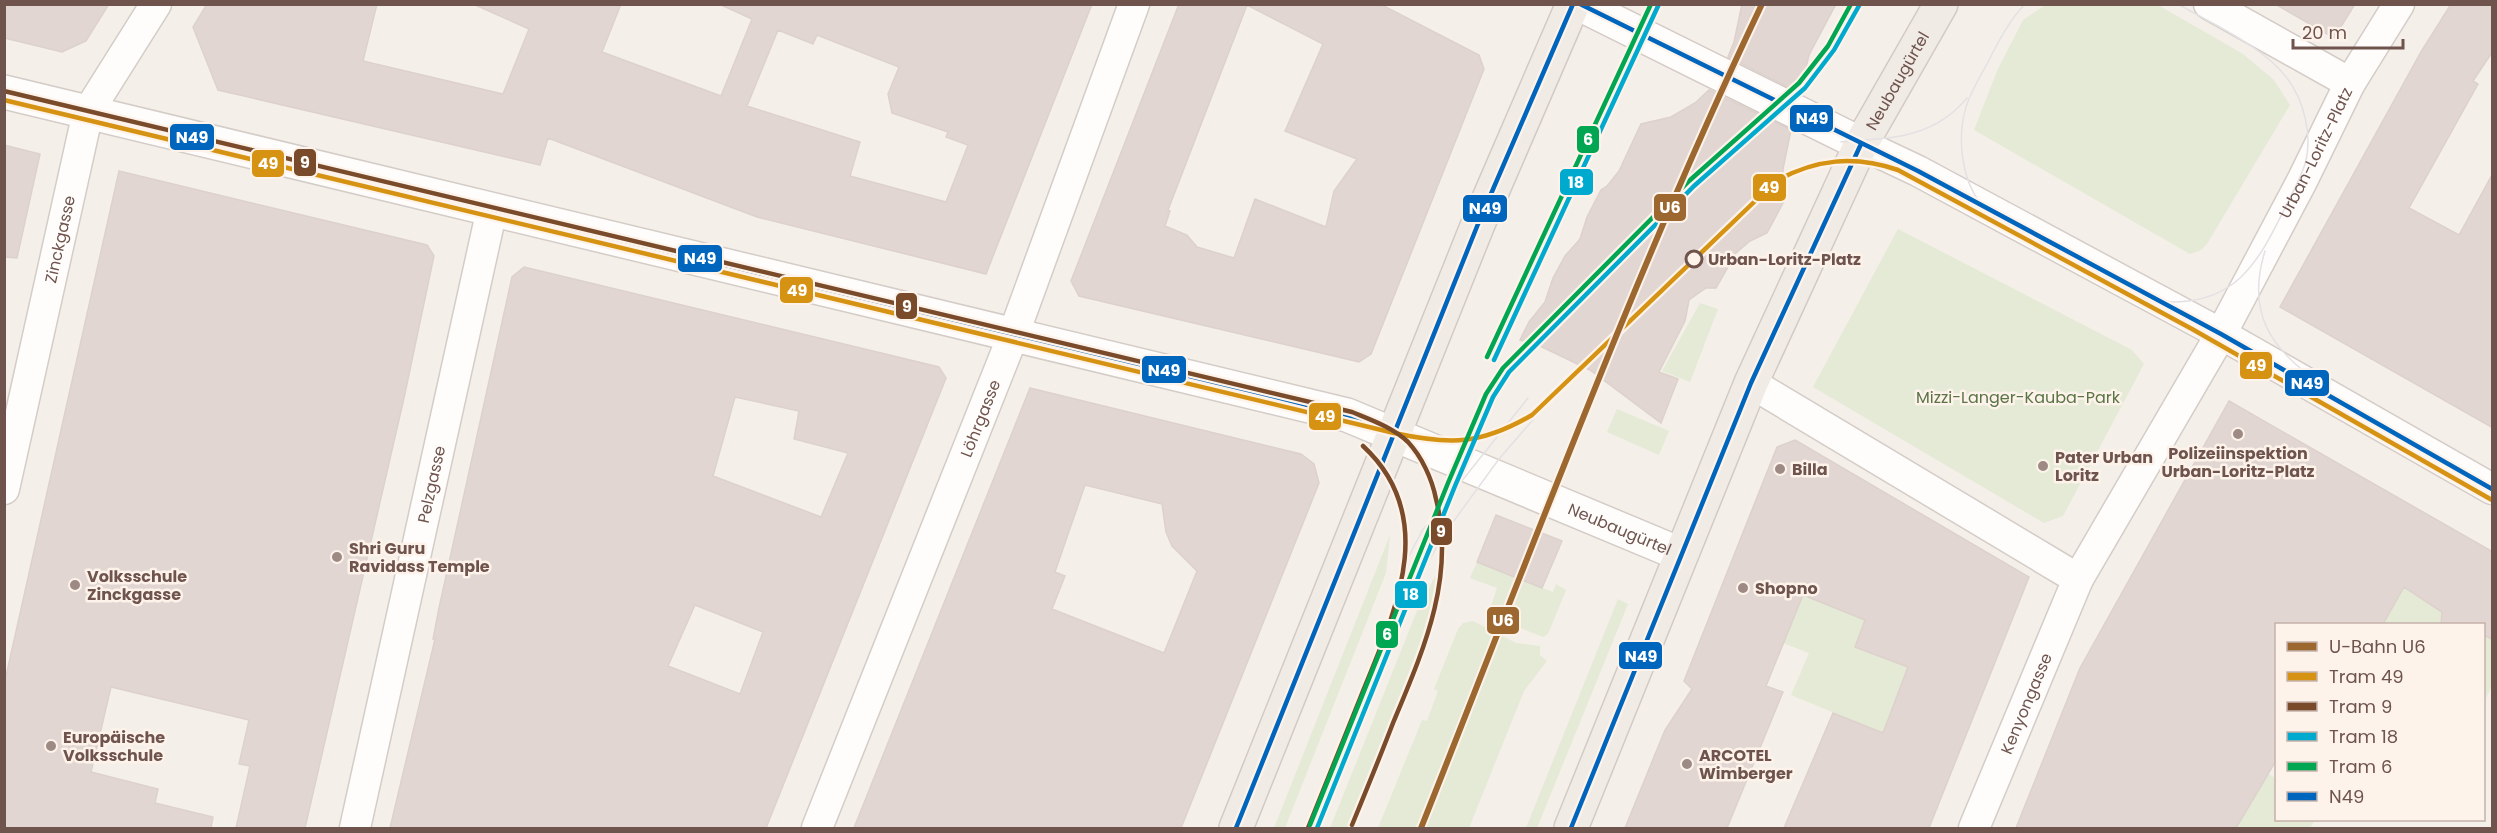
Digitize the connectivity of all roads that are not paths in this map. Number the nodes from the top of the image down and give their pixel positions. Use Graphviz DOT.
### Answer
graph roads {
  1 [pos="156,4"];
  2 [pos="1134,4"];
  3 [pos="1573,4"];
  4 [pos="1579,4"];
  5 [pos="1941,4"];
  6 [pos="2209,4"];
  7 [pos="2399,4"];
  8 [pos="2350,83"];
  9 [pos="4,92"];
  10 [pos="88,112"];
  11 [pos="1861,144"];
  12 [pos="492,209"];
  13 [pos="1014,333"];
  14 [pos="2221,334"];
  15 [pos="1751,383"];
  16 [pos="1393,434"];
  17 [pos="4,489"];
  18 [pos="2493,489"];
  19 [pos="1680,554"];
  20 [pos="2078,579"];
  21 [pos="355,828"];
  22 [pos="817,828"];
  23 [pos="1236,828"];
  24 [pos="1571,828"];
  25 [pos="1974,828"];
  1 -- 10 [label="street, Zinckgasse"];
  2 -- 13 [label="street, Löhrgasse"];
  3 -- 16 [label="main road"];
  4 -- 11 [label="street"];
  5 -- 11 [label="main road, Neubaugürtel"];
  6 -- 8 [label="street, Urban-Loritz-Platz"];
  7 -- 8 [label="street"];
  8 -- 14 [label="street, Urban-Loritz-Platz"];
  9 -- 10 [label="street, Neubaugürtel"];
  10 -- 12 [label="street, Neubaugürtel"];
  10 -- 17 [label="street, Zinckgasse"];
  11 -- 14 [label="street"];
  11 -- 15 [label="main road, Neubaugürtel"];
  12 -- 13 [label="street, Neubaugürtel"];
  12 -- 21 [label="street, Pelzgasse"];
  13 -- 16 [label="street, Neubaugürtel"];
  13 -- 22 [label="street, Löhrgasse"];
  14 -- 18 [label="street"];
  14 -- 20 [label="street, Urban-Loritz-Platz"];
  15 -- 19 [label="main road, Neubaugürtel"];
  15 -- 20 [label="street"];
  16 -- 19 [label="street, Neubaugürtel"];
  16 -- 23 [label="main road"];
  19 -- 24 [label="main road, Neubaugürtel"];
  20 -- 25 [label="street, Kenyongasse"];
}
